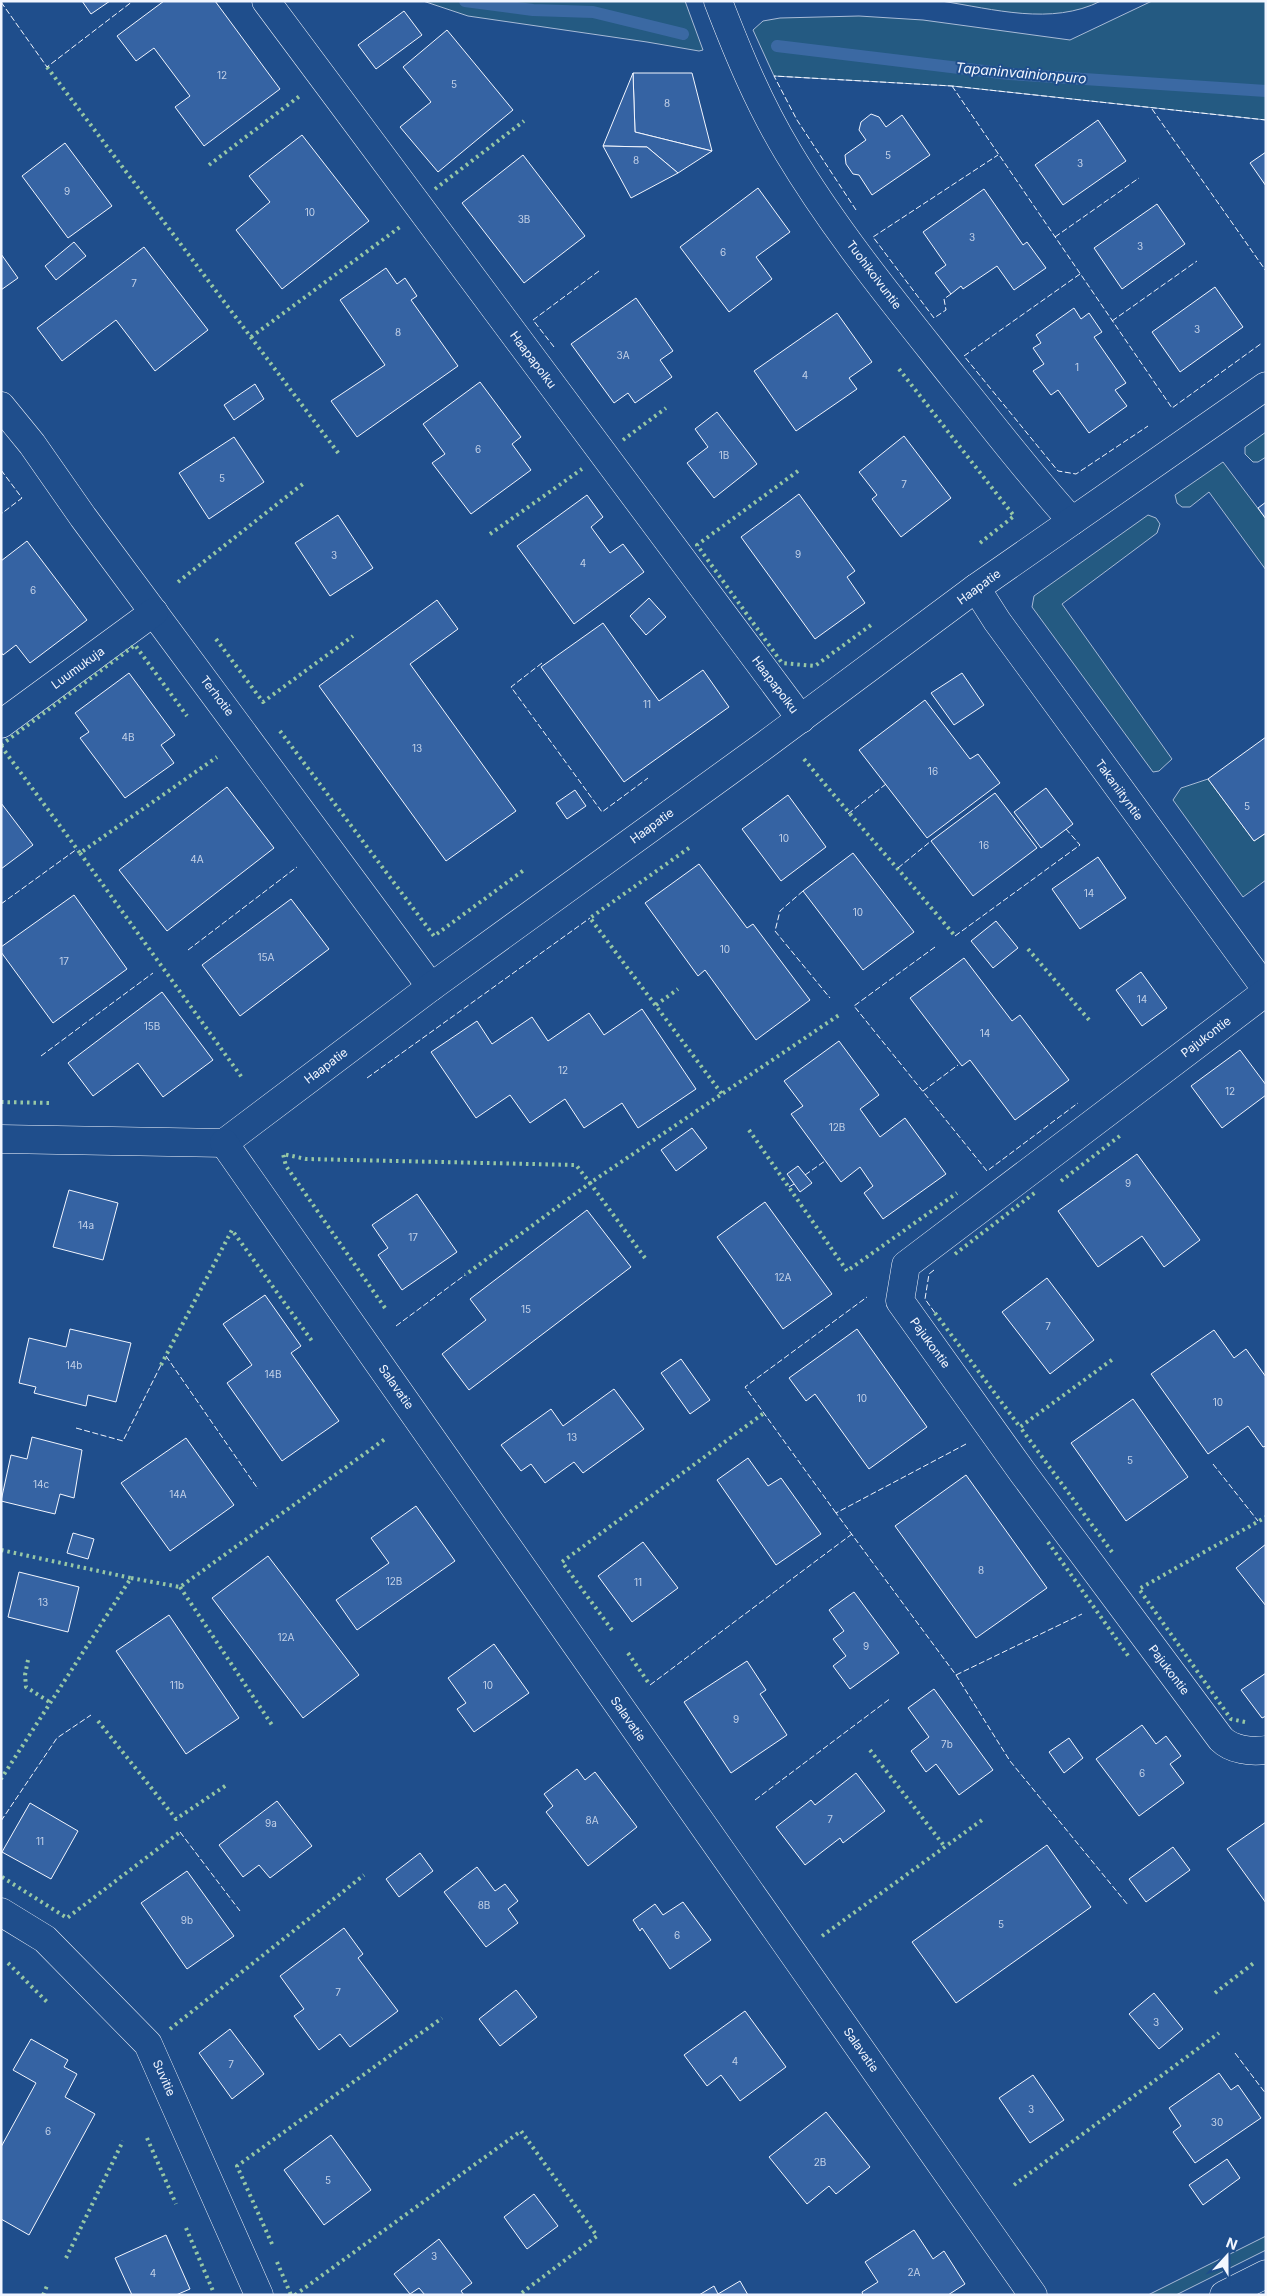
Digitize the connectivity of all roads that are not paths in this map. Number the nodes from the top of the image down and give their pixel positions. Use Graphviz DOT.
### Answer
graph roads {
  1 [pos="266,1"];
  2 [pos="718,1"];
  3 [pos="1266,386"];
  4 [pos="1,406"];
  5 [pos="1072,521"];
  6 [pos="976,588"];
  7 [pos="154,612"];
  8 [pos="801,719"];
  9 [pos="1,724"];
  10 [pos="431,987"];
  11 [pos="1266,991"];
  12 [pos="1,1139"];
  13 [pos="224,1142"];
  14 [pos="1266,1750"];
  15 [pos="1,1912"];
  16 [pos="1266,2274"];
  17 [pos="260,2295"];
  18 [pos="1033,2295"];
  19 [pos="1224,2295"];
  1 -- 8 [label="street, Haapapolku"];
  2 -- 5 [label="street, Tuohikoivuntie"];
  3 -- 5 [label="street, Haapatie"];
  4 -- 7 [label="street, Terhotie"];
  5 -- 6 [label="street, Haapatie"];
  6 -- 8 [label="street, Haapatie"];
  6 -- 11 [label="street, Takaniityntie"];
  7 -- 9 [label="street, Luumukuja"];
  7 -- 10 [label="street, Terhotie"];
  8 -- 10 [label="street, Haapatie"];
  10 -- 13 [label="street, Haapatie"];
  11 -- 14 [label="street, Pajukontie"];
  12 -- 13 [label="street"];
  13 -- 18 [label="street, Salavatie"];
  15 -- 17 [label="street, Suvitie"];
  16 -- 19 [label="street"];
}
